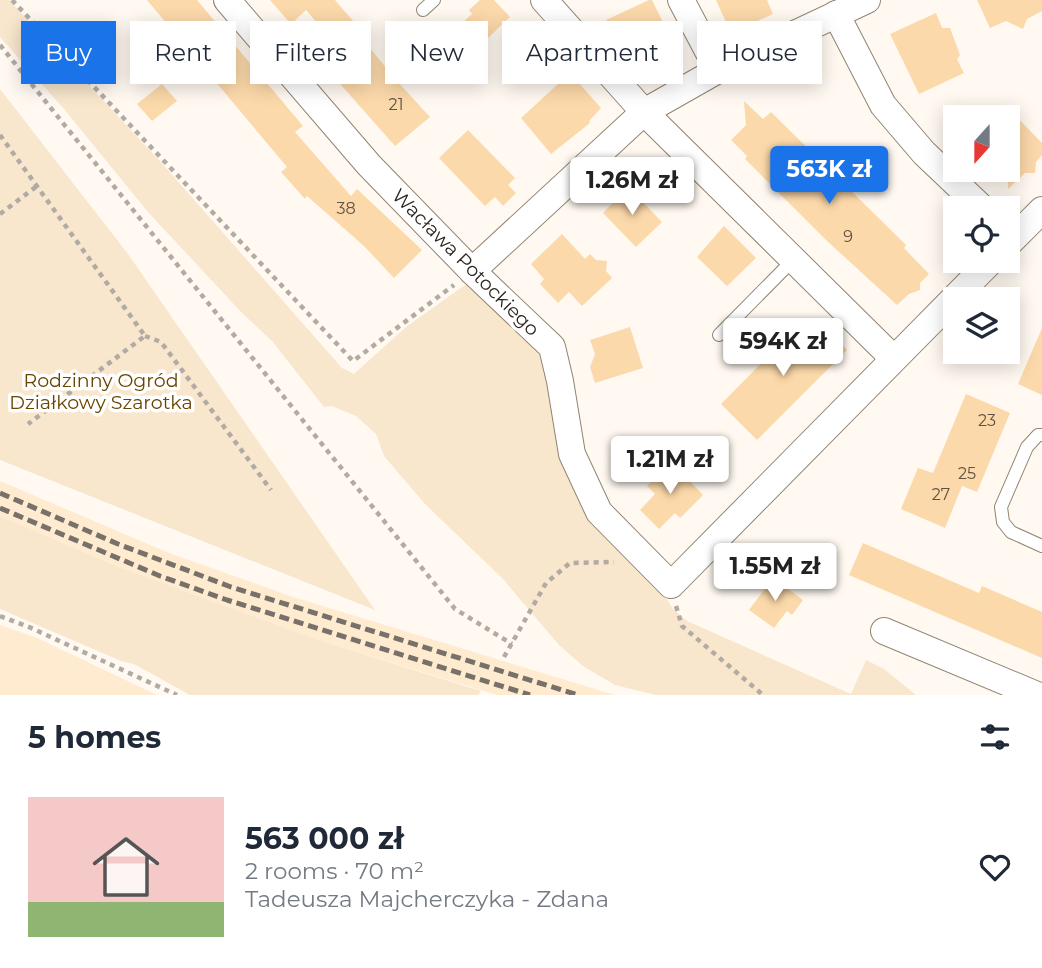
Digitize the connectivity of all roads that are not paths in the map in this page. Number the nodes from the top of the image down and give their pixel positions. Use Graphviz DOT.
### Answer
graph roads {
  1 [pos="227,0"];
  2 [pos="434,0"];
  3 [pos="544,0"];
  4 [pos="681,0"];
  5 [pos="867,0"];
  6 [pos="423,10"];
  7 [pos="825,11"];
  8 [pos="807,21"];
  9 [pos="697,30"];
  10 [pos="697,82"];
  11 [pos="644,111"];
  12 [pos="969,196"];
  13 [pos="1042,210"];
  14 [pos="1020,229"];
  15 [pos="794,259"];
  16 [pos="472,271"];
  17 [pos="979,273"];
  18 [pos="719,335"];
  19 [pos="893,358"];
  20 [pos="1042,435"];
  21 [pos="1042,546"];
  22 [pos="884,631"];
  23 [pos="1037,695"];
  1 -- 16 [label="street, Wacława Potockiego"];
  2 -- 6 [label="lane"];
  3 -- 11 [label="street"];
  4 -- 9 [label="street"];
  5 -- 7 [label="street"];
  7 -- 8 [label="street"];
  7 -- 12 [label="street"];
  10 -- 11 [label="street"];
  11 -- 15 [label="street"];
  11 -- 16 [label="street"];
  13 -- 14 [label="street"];
  15 -- 18 [label="lane"];
  15 -- 19 [label="street"];
  16 -- 19 [label="street, Wacława Potockiego"];
  17 -- 19 [label="street"];
  20 -- 21 [label="lane"];
  22 -- 23 [label="street"];
}
